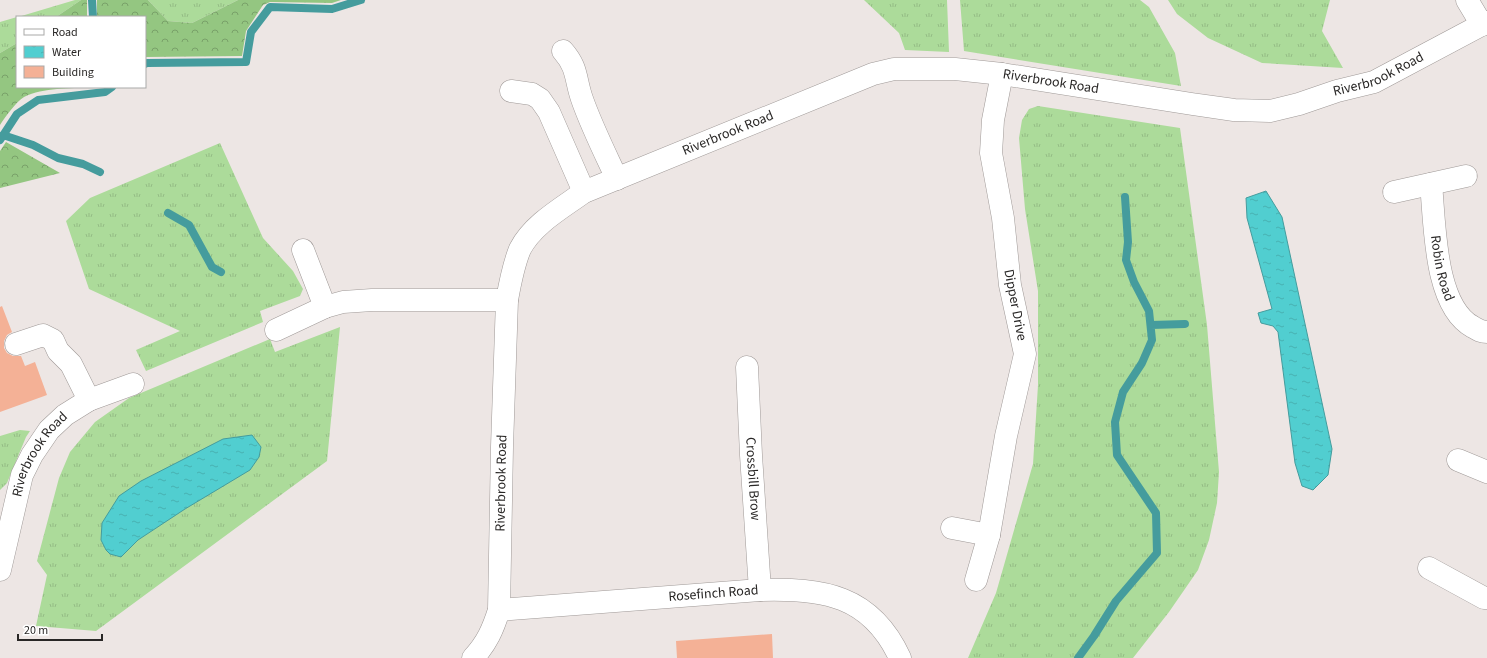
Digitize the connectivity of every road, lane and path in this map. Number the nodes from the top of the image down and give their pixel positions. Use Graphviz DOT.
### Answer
graph roads {
  1 [pos="1467,0"];
  2 [pos="1485,24"];
  3 [pos="563,51"];
  4 [pos="1002,74"];
  5 [pos="511,91"];
  6 [pos="1466,176"];
  7 [pos="616,179"];
  8 [pos="1431,184"];
  9 [pos="584,192"];
  10 [pos="1394,192"];
  11 [pos="303,250"];
  12 [pos="507,300"];
  13 [pos="325,307"];
  14 [pos="276,330"];
  15 [pos="1487,332"];
  16 [pos="16,344"];
  17 [pos="747,367"];
  18 [pos="133,384"];
  19 [pos="89,400"];
  20 [pos="1458,460"];
  21 [pos="1487,472"];
  22 [pos="6,514"];
  23 [pos="952,528"];
  24 [pos="989,535"];
  25 [pos="1429,568"];
  26 [pos="0,570"];
  27 [pos="976,580"];
  28 [pos="760,590"];
  29 [pos="1487,598"];
  30 [pos="499,610"];
  31 [pos="473,658"];
  32 [pos="900,658"];
  1 -- 2 [label="street"];
  2 -- 4 [label="street, Riverbrook Road"];
  3 -- 7 [label="street"];
  4 -- 7 [label="street, Riverbrook Road"];
  4 -- 24 [label="street, Dipper Drive"];
  5 -- 9 [label="street"];
  6 -- 8 [label="street"];
  7 -- 9 [label="street, Riverbrook Road"];
  8 -- 10 [label="street"];
  8 -- 15 [label="street, Robin Road"];
  9 -- 12 [label="street, Riverbrook Road"];
  11 -- 13 [label="street"];
  12 -- 13 [label="street"];
  12 -- 30 [label="street, Riverbrook Road"];
  13 -- 14 [label="street"];
  16 -- 19 [label="street"];
  17 -- 28 [label="street, Crossbill Brow"];
  18 -- 19 [label="street, Riverbrook Road"];
  19 -- 22 [label="street, Riverbrook Road"];
  20 -- 21 [label="street"];
  22 -- 26 [label="street, Riverbrook Road"];
  23 -- 24 [label="street"];
  24 -- 27 [label="street, Dipper Drive"];
  25 -- 29 [label="street"];
  28 -- 30 [label="street, Rosefinch Road"];
  28 -- 32 [label="street, Rosefinch Road"];
  30 -- 31 [label="street, Riverbrook Road"];
}
